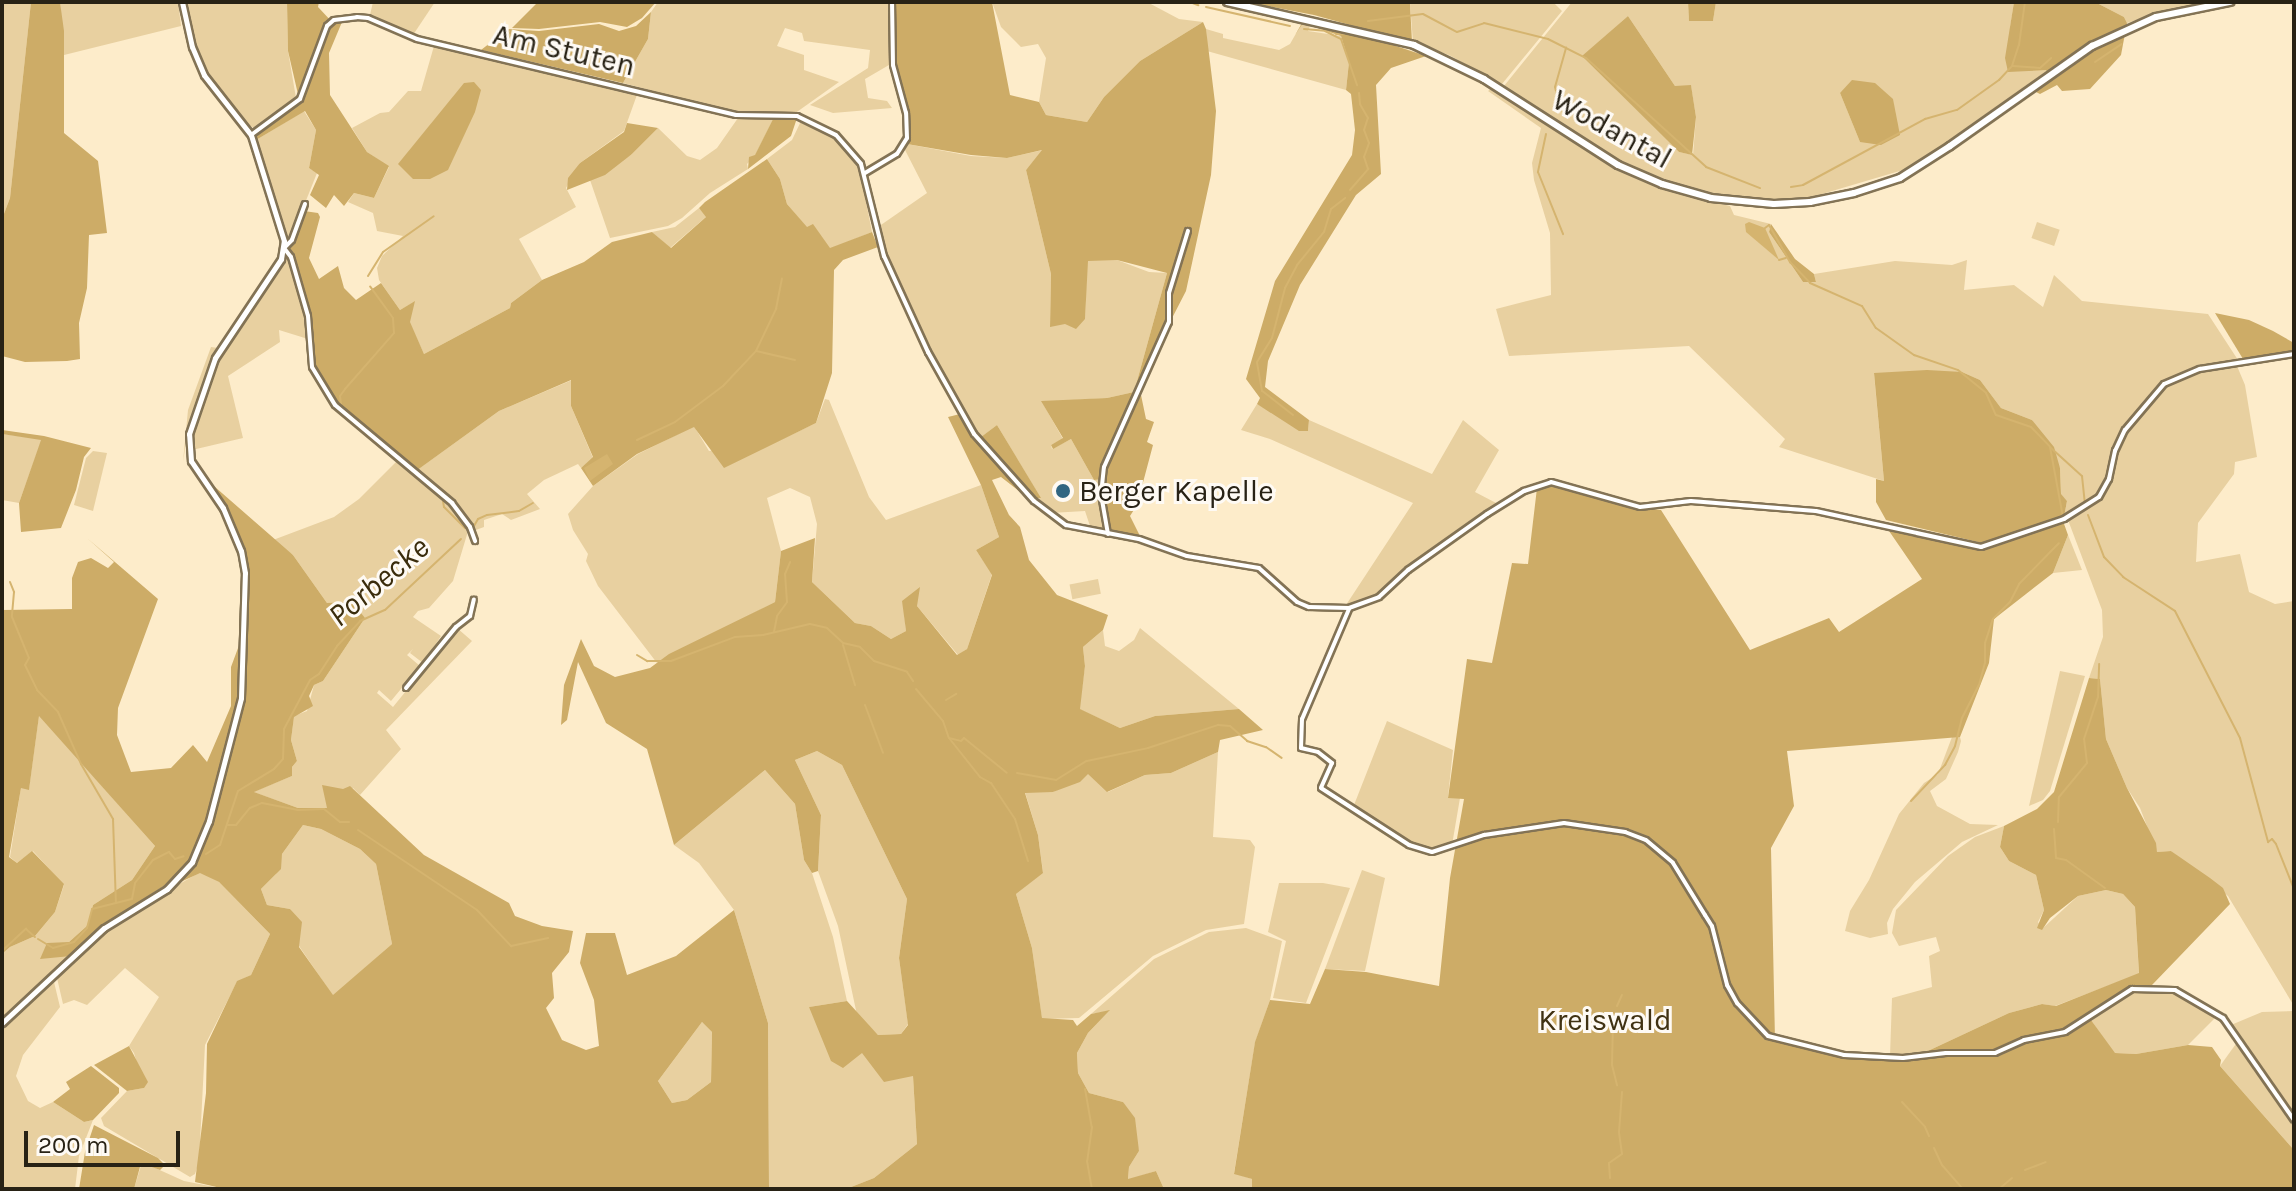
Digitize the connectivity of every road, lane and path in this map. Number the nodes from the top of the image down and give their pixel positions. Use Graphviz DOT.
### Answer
graph roads {
  1 [pos="182,2"];
  2 [pos="892,2"];
  3 [pos="1227,2"];
  4 [pos="2230,2"];
  5 [pos="251,135"];
  6 [pos="865,173"];
  7 [pos="305,204"];
  8 [pos="1188,231"];
  9 [pos="284,248"];
  10 [pos="2294,354"];
  11 [pos="1108,534"];
  12 [pos="475,541"];
  13 [pos="474,599"];
  14 [pos="1349,608"];
  15 [pos="406,688"];
  16 [pos="2,1023"];
  17 [pos="2294,1120"];
  1 -- 5 [label="street"];
  2 -- 6 [label="street"];
  3 -- 4 [label="main road, Wodantal"];
  5 -- 6 [label="street, Am Stuten"];
  5 -- 9 [label="street"];
  6 -- 11 [label="street"];
  7 -- 9 [label="street"];
  8 -- 11 [label="street"];
  9 -- 12 [label="street"];
  9 -- 16 [label="street"];
  10 -- 14 [label="street"];
  11 -- 14 [label="street"];
  13 -- 15 [label="street"];
  14 -- 17 [label="street"];
}
